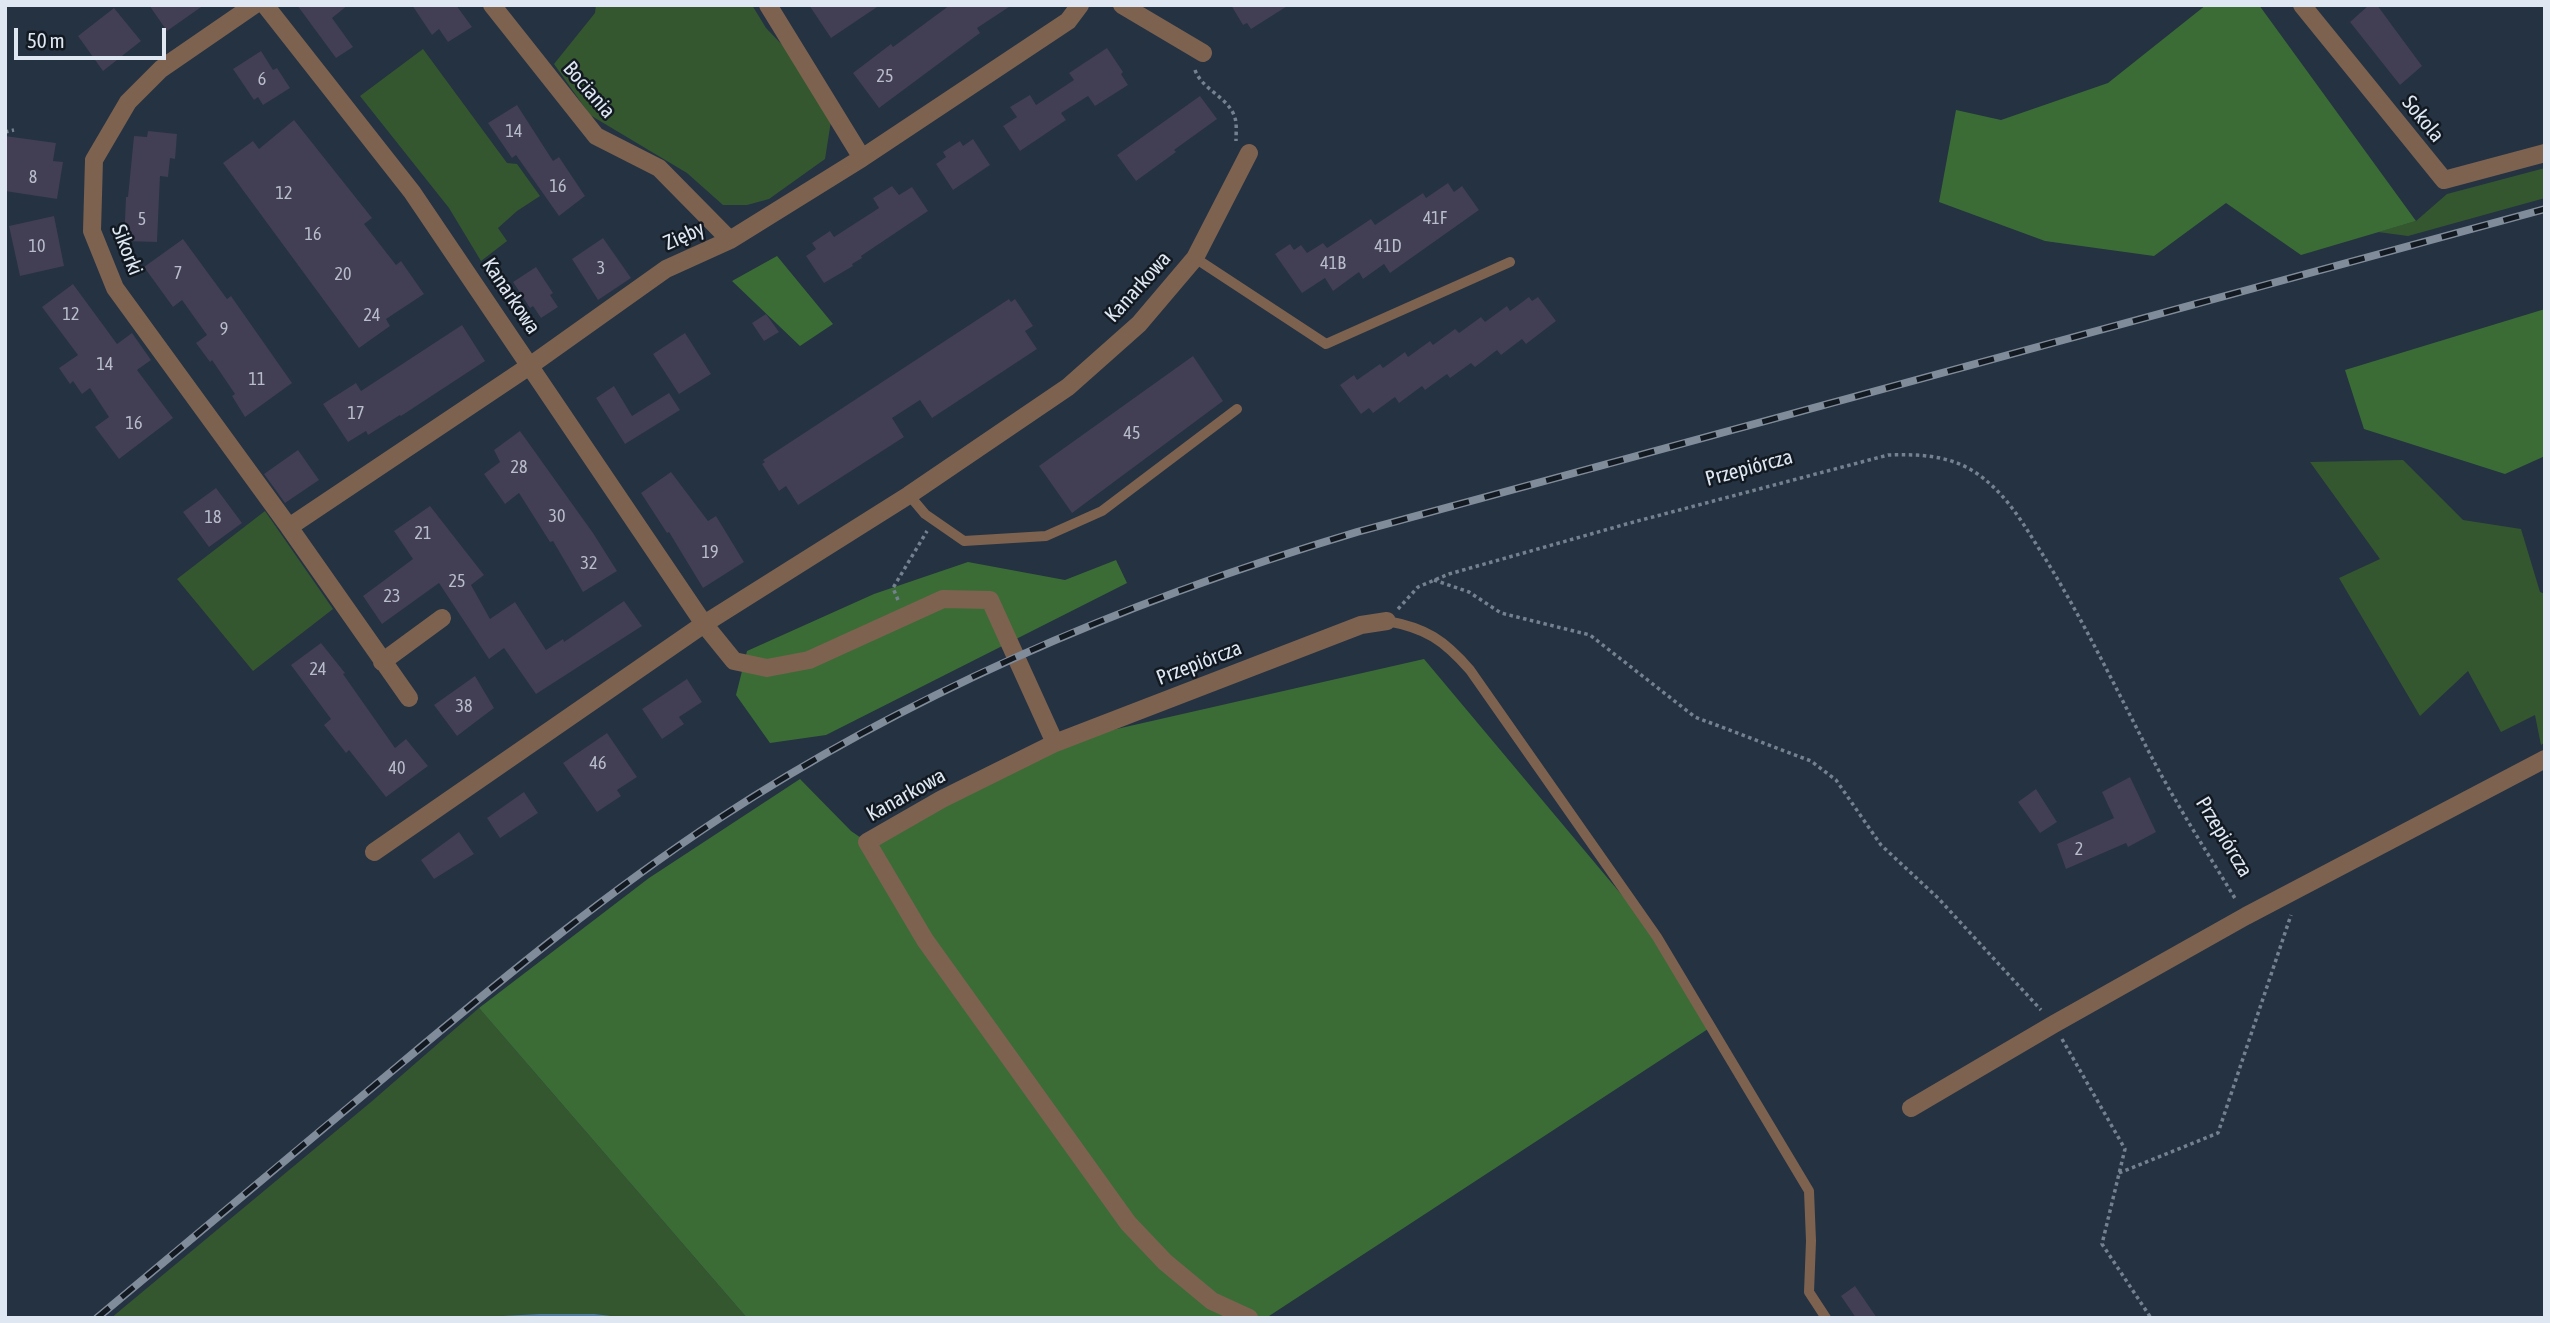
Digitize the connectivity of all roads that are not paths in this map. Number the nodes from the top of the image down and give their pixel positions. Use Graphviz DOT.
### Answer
graph roads {
  1 [pos="254,5"];
  2 [pos="265,5"];
  3 [pos="492,5"];
  4 [pos="768,5"];
  5 [pos="1080,5"];
  6 [pos="1122,5"];
  7 [pos="2302,5"];
  8 [pos="1198,50"];
  9 [pos="2545,153"];
  10 [pos="1247,157"];
  11 [pos="862,158"];
  12 [pos="730,240"];
  13 [pos="1195,258"];
  14 [pos="1510,262"];
  15 [pos="531,365"];
  16 [pos="1237,410"];
  17 [pos="909,495"];
  18 [pos="289,527"];
  19 [pos="442,618"];
  20 [pos="1387,621"];
  21 [pos="704,624"];
  22 [pos="382,662"];
  23 [pos="409,698"];
  24 [pos="1055,743"];
  25 [pos="2545,759"];
  26 [pos="374,852"];
  27 [pos="1911,1108"];
  28 [pos="1249,1318"];
  29 [pos="1826,1318"];
  1 -- 18 [label="street, Sikorki"];
  2 -- 15 [label="street, Kanarkowa"];
  3 -- 12 [label="street, Bociania"];
  4 -- 11 [label="street"];
  5 -- 11 [label="street, Zięby"];
  6 -- 8 [label="street"];
  7 -- 9 [label="street, Sokola"];
  10 -- 13 [label="street, Kanarkowa"];
  11 -- 12 [label="street, Zięby"];
  12 -- 15 [label="street, Zięby"];
  13 -- 14 [label="lane"];
  13 -- 17 [label="street, Kanarkowa"];
  15 -- 18 [label="street"];
  15 -- 21 [label="street, Kanarkowa"];
  16 -- 17 [label="lane"];
  17 -- 21 [label="street, Kanarkowa"];
  18 -- 22 [label="street, Sikorki"];
  19 -- 22 [label="street"];
  20 -- 24 [label="street, Przepiórcza"];
  20 -- 29 [label="lane"];
  21 -- 24 [label="street, Kanarkowa"];
  21 -- 26 [label="street, Kanarkowa"];
  22 -- 23 [label="street, Sikorki"];
  24 -- 28 [label="street, Kanarkowa"];
  25 -- 27 [label="street"];
}
